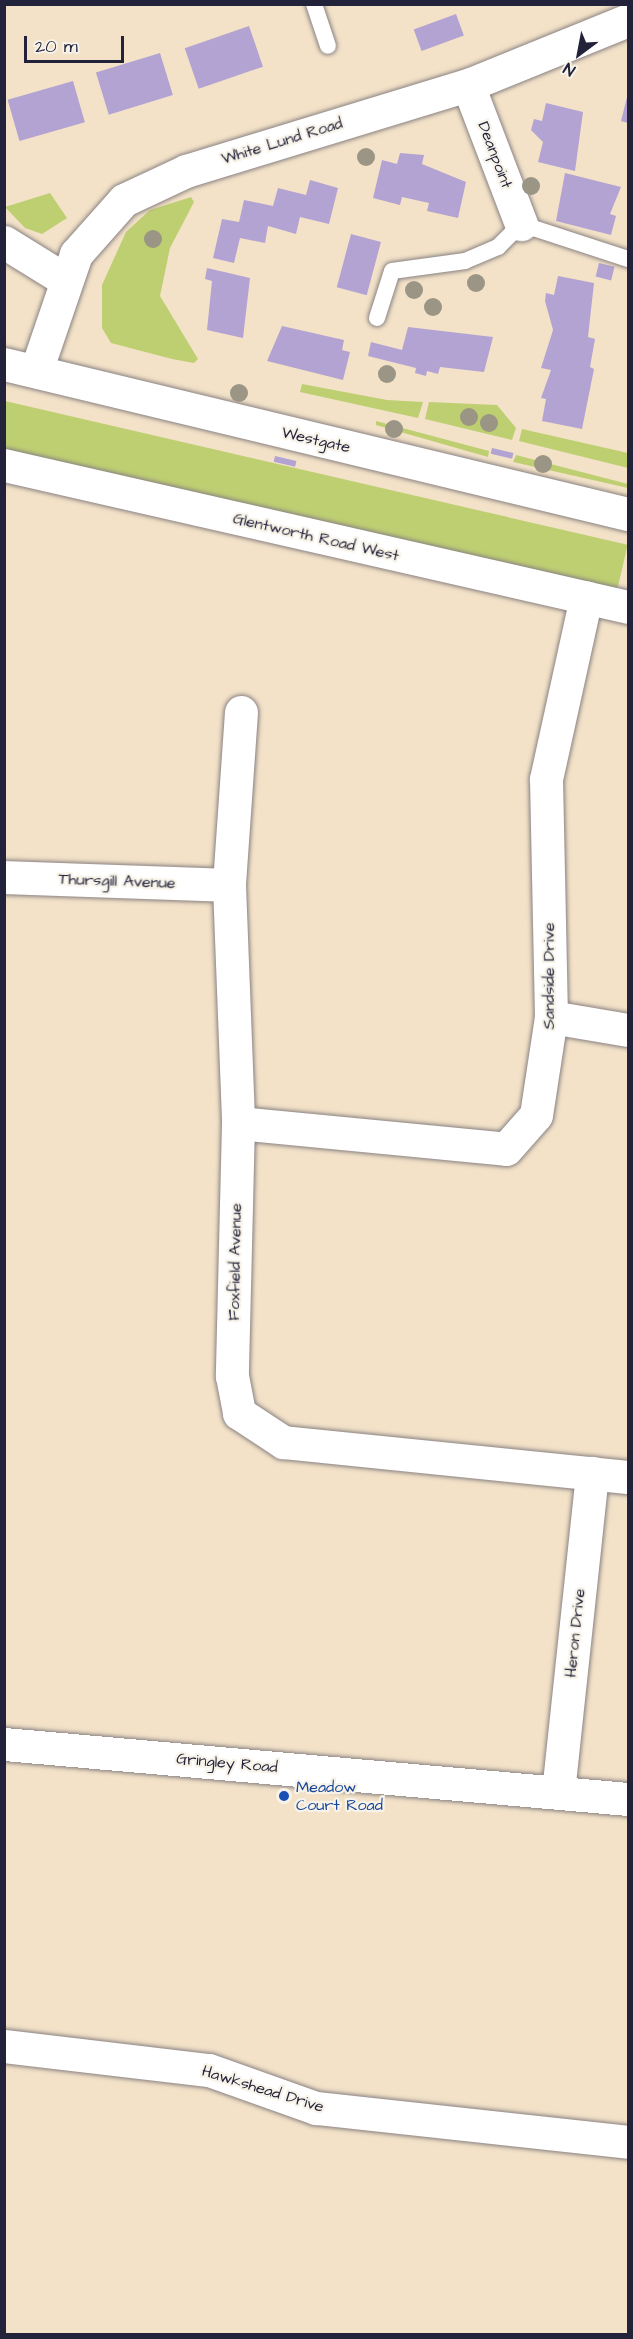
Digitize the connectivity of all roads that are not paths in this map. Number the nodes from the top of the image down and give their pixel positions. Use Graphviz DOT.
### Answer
graph roads {
  1 [pos="314,4"];
  2 [pos="628,20"];
  3 [pos="328,46"];
  4 [pos="468,85"];
  5 [pos="521,224"];
  6 [pos="4,242"];
  7 [pos="628,259"];
  8 [pos="64,279"];
  9 [pos="377,318"];
  10 [pos="4,364"];
  11 [pos="36,371"];
  12 [pos="4,465"];
  13 [pos="628,514"];
  14 [pos="586,597"];
  15 [pos="628,607"];
  16 [pos="242,712"];
  17 [pos="4,877"];
  18 [pos="229,885"];
  19 [pos="551,1017"];
  20 [pos="628,1030"];
  21 [pos="238,1123"];
  22 [pos="592,1473"];
  23 [pos="628,1477"];
  24 [pos="4,1744"];
  25 [pos="558,1792"];
  26 [pos="628,1799"];
  27 [pos="4,2046"];
  28 [pos="628,2142"];
  1 -- 3 [label="lane"];
  2 -- 4 [label="street, White Lund Road"];
  4 -- 5 [label="street, Deanpoint"];
  4 -- 8 [label="street, White Lund Road"];
  5 -- 7 [label="lane"];
  5 -- 9 [label="lane"];
  6 -- 8 [label="street"];
  8 -- 11 [label="street, White Lund Road"];
  10 -- 11 [label="street, Westgate"];
  11 -- 13 [label="street, Westgate"];
  12 -- 14 [label="street, Glentworth Road West"];
  14 -- 15 [label="street, Glentworth Road West"];
  14 -- 19 [label="street, Sandside Drive"];
  16 -- 18 [label="street, Foxfield Avenue"];
  17 -- 18 [label="street, Thursgill Avenue"];
  18 -- 21 [label="street, Foxfield Avenue"];
  19 -- 20 [label="street"];
  19 -- 21 [label="street, Sandside Drive"];
  21 -- 22 [label="street, Foxfield Avenue"];
  22 -- 23 [label="street, Foxfield Avenue"];
  22 -- 25 [label="street, Heron Drive"];
  24 -- 25 [label="street, Gringley Road"];
  25 -- 26 [label="street, Gringley Road"];
  27 -- 28 [label="street, Hawkshead Drive"];
}
